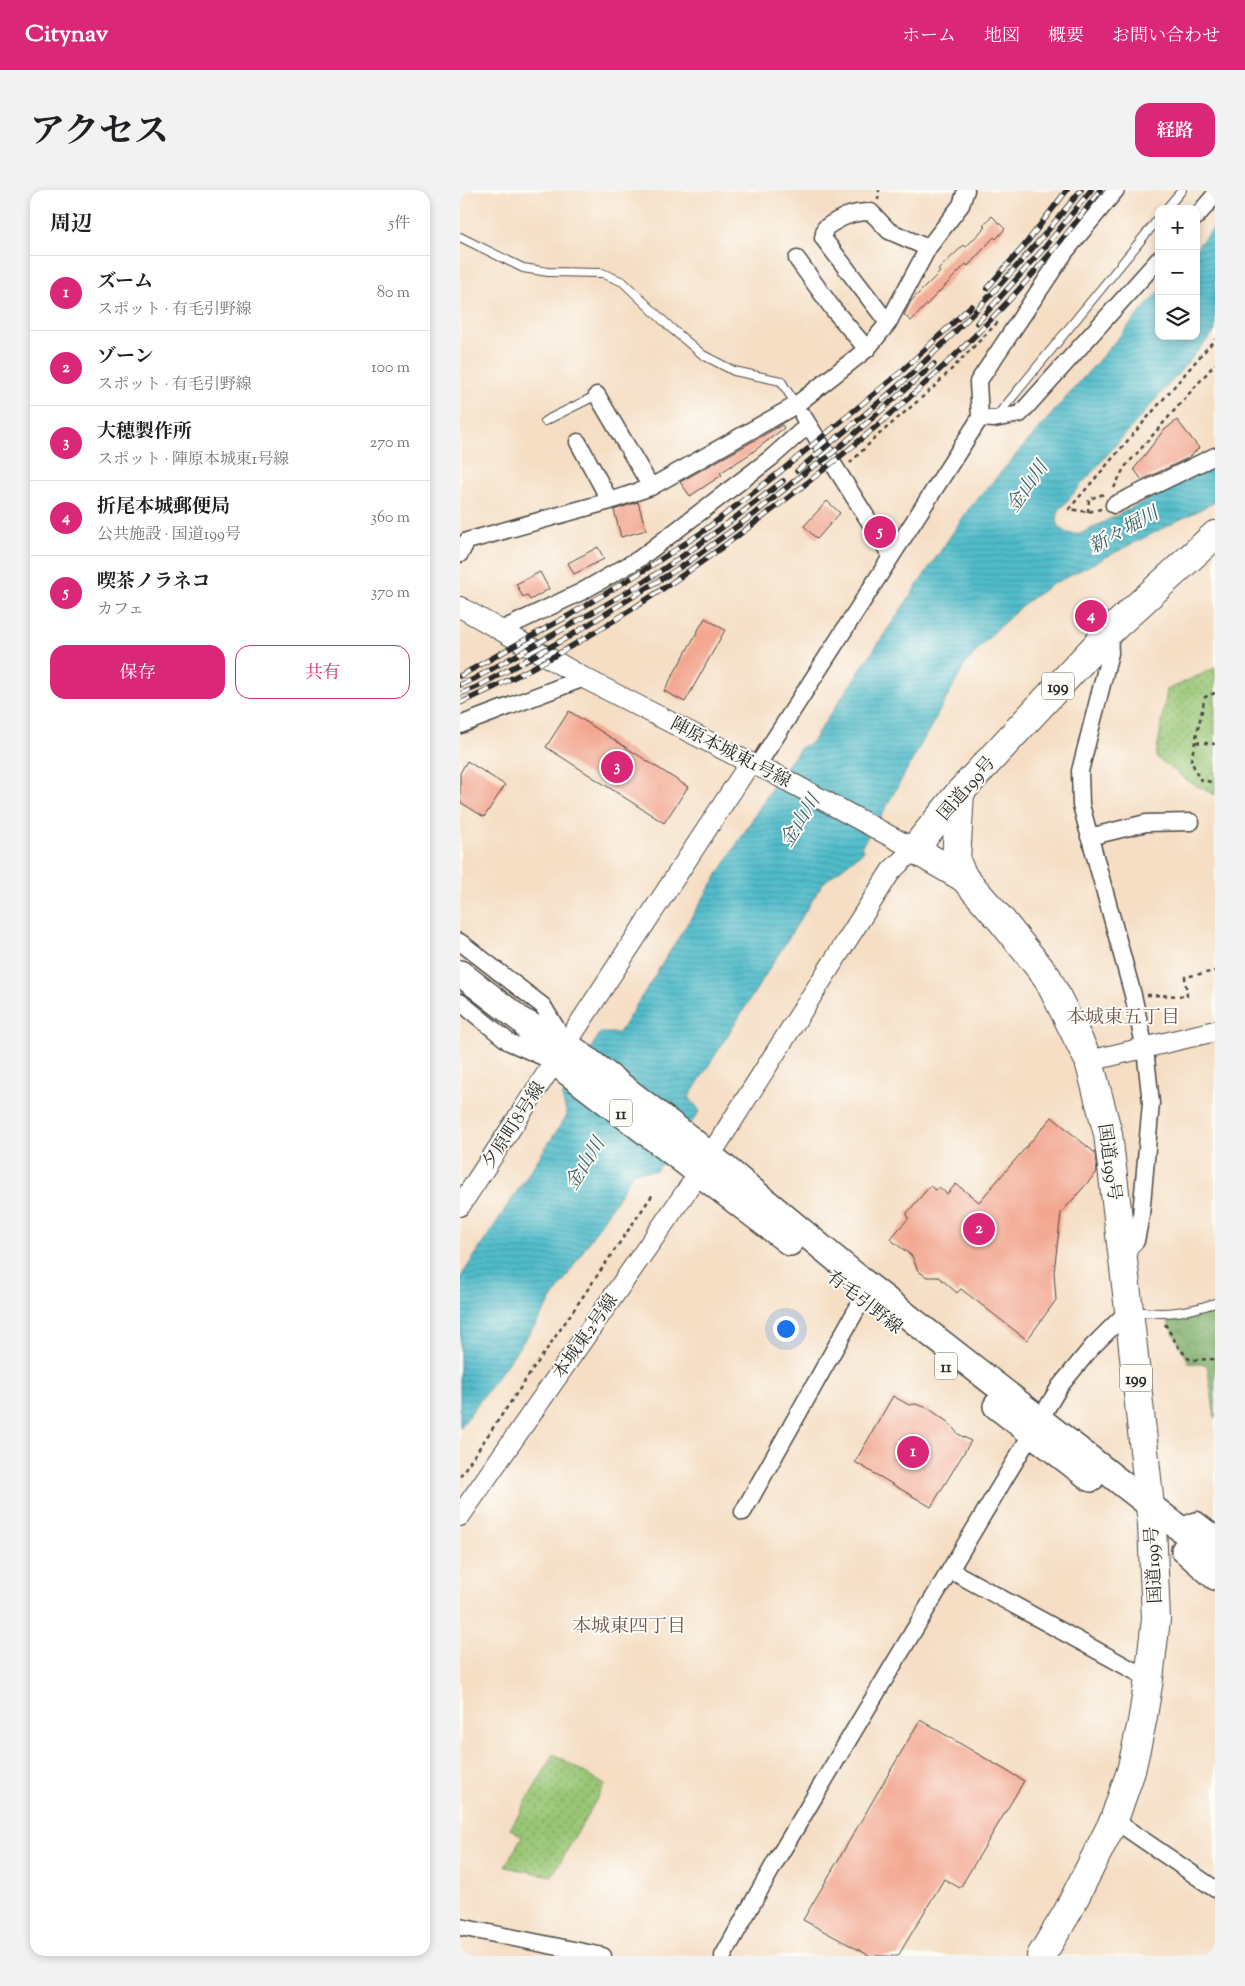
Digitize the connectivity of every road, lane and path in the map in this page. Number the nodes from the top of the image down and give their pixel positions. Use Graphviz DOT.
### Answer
graph roads {
  1 [pos="966,190"];
  2 [pos="1116,190"];
  3 [pos="1182,190"];
  4 [pos="1215,195"];
  5 [pos="1169,205"];
  6 [pos="1200,212"];
  7 [pos="1155,223"];
  8 [pos="460,237"];
  9 [pos="928,248"];
  10 [pos="798,259"];
  11 [pos="1155,264"];
  12 [pos="1002,318"];
  13 [pos="888,322"];
  14 [pos="1215,339"];
  15 [pos="867,349"];
  16 [pos="1215,364"];
  17 [pos="597,394"];
  18 [pos="796,406"];
  19 [pos="987,419"];
  20 [pos="545,421"];
  21 [pos="808,425"];
  22 [pos="578,442"];
  23 [pos="1215,456"];
  24 [pos="838,474"];
  25 [pos="651,487"];
  26 [pos="1113,498"];
  27 [pos="610,502"];
  28 [pos="1088,512"];
  29 [pos="1215,535"];
  30 [pos="462,543"];
  31 [pos="891,556"];
  32 [pos="463,613"];
  33 [pos="501,630"];
  34 [pos="1109,632"];
  35 [pos="584,678"];
  36 [pos="1215,693"];
  37 [pos="460,725"];
  38 [pos="1196,742"];
  39 [pos="1215,744"];
  40 [pos="759,767"];
  41 [pos="1215,782"];
  42 [pos="960,792"];
  43 [pos="1191,822"];
  44 [pos="1089,837"];
  45 [pos="914,849"];
  46 [pos="964,878"];
  47 [pos="460,942"];
  48 [pos="1215,972"];
  49 [pos="460,973"];
  50 [pos="1141,994"];
  51 [pos="460,1002"];
  52 [pos="1215,1031"];
  53 [pos="1145,1049"];
  54 [pos="566,1058"];
  55 [pos="1089,1061"];
  56 [pos="704,1164"];
  57 [pos="653,1194"];
  58 [pos="460,1206"];
  59 [pos="1122,1255"];
  60 [pos="862,1300"];
  61 [pos="1215,1303"];
  62 [pos="1129,1310"];
  63 [pos="1159,1314"];
  64 [pos="1215,1360"];
  65 [pos="1036,1426"];
  66 [pos="460,1476"];
  67 [pos="743,1512"];
  68 [pos="1151,1514"];
  69 [pos="460,1516"];
  70 [pos="1179,1527"];
  71 [pos="1215,1534"];
  72 [pos="1215,1556"];
  73 [pos="950,1570"];
  74 [pos="1215,1577"];
  75 [pos="1149,1679"];
  76 [pos="1114,1820"];
  77 [pos="1215,1889"];
  78 [pos="460,1927"];
  79 [pos="603,1956"];
  80 [pos="723,1956"];
  81 [pos="1041,1956"];
  1 -- 9 [label="street"];
  2 -- 19 [label="street"];
  3 -- 5 [label="lane"];
  4 -- 6 [label="street"];
  7 -- 19 [label="lane"];
  8 -- 18 [label="lane"];
  9 -- 13 [label="street"];
  9 -- 13 [label="street"];
  10 -- 15 [label="street"];
  11 -- 19 [label="street"];
  12 -- 24 [label="path"];
  13 -- 15 [label="street"];
  14 -- 28 [label="path"];
  15 -- 18 [label="street"];
  16 -- 26 [label="path"];
  17 -- 20 [label="lane"];
  17 -- 25 [label="street"];
  18 -- 21 [label="street"];
  18 -- 25 [label="street"];
  19 -- 31 [label="street"];
  21 -- 24 [label="street"];
  21 -- 33 [label="street"];
  22 -- 27 [label="street"];
  23 -- 26 [label="street"];
  24 -- 31 [label="street"];
  25 -- 27 [label="street"];
  26 -- 28 [label="path"];
  26 -- 28 [label="path"];
  27 -- 30 [label="street"];
  29 -- 34 [label="highway, 国道199号 / 199"];
  31 -- 40 [label="street"];
  32 -- 33 [label="street, 陣原本城東1号線"];
  33 -- 35 [label="street, 陣原本城東1号線"];
  34 -- 42 [label="highway, 国道199号 / 199"];
  34 -- 44 [label="street"];
  35 -- 37 [label="street"];
  35 -- 40 [label="street, 陣原本城東1号線"];
  36 -- 38 [label="path"];
  38 -- 39 [label="path"];
  38 -- 41 [label="path"];
  40 -- 45 [label="street, 陣原本城東1号線"];
  40 -- 54 [label="street, 夕原町8号線"];
  42 -- 45 [label="highway, 国道199号 / 199"];
  42 -- 46 [label="highway, 199"];
  43 -- 44 [label="street"];
  44 -- 53 [label="street"];
  45 -- 46 [label="highway, 国道199号 / 199"];
  45 -- 56 [label="street"];
  46 -- 55 [label="highway, 国道199号 / 199"];
  47 -- 54 [label="street"];
  48 -- 50 [label="path"];
  49 -- 54 [label="main road, 有毛引野線 / 11"];
  51 -- 54 [label="street"];
  52 -- 53 [label="street"];
  53 -- 55 [label="street"];
  53 -- 59 [label="street"];
  54 -- 56 [label="main road, 有毛引野線 / 11"];
  54 -- 58 [label="street, 夕原町8号線"];
  55 -- 59 [label="highway, 国道199号 / 199"];
  56 -- 60 [label="main road, 有毛引野線 / 11"];
  56 -- 65 [label="main road, 有毛引野線 / 11"];
  56 -- 69 [label="street, 本城東2号線"];
  57 -- 66 [label="path"];
  59 -- 62 [label="highway, 国道199号 / 199"];
  60 -- 65 [label="main road, 有毛引野線 / 11"];
  60 -- 67 [label="street"];
  61 -- 63 [label="lane"];
  62 -- 63 [label="lane"];
  62 -- 65 [label="street"];
  62 -- 68 [label="highway, 国道199号 / 199"];
  63 -- 64 [label="path"];
  65 -- 68 [label="main road, 有毛引野線 / 11"];
  65 -- 73 [label="street"];
  68 -- 70 [label="main road, 有毛引野線 / 11"];
  68 -- 74 [label="main road, 有毛引野線 / 11"];
  68 -- 75 [label="highway, 国道199号 / 199"];
  70 -- 71 [label="street"];
  70 -- 72 [label="main road, 有毛引野線 / 11"];
  73 -- 75 [label="street"];
  73 -- 80 [label="street"];
  75 -- 76 [label="highway, 国道199号 / 199"];
  76 -- 77 [label="street"];
  76 -- 81 [label="highway, 国道199号 / 199"];
  78 -- 79 [label="street"];
}
